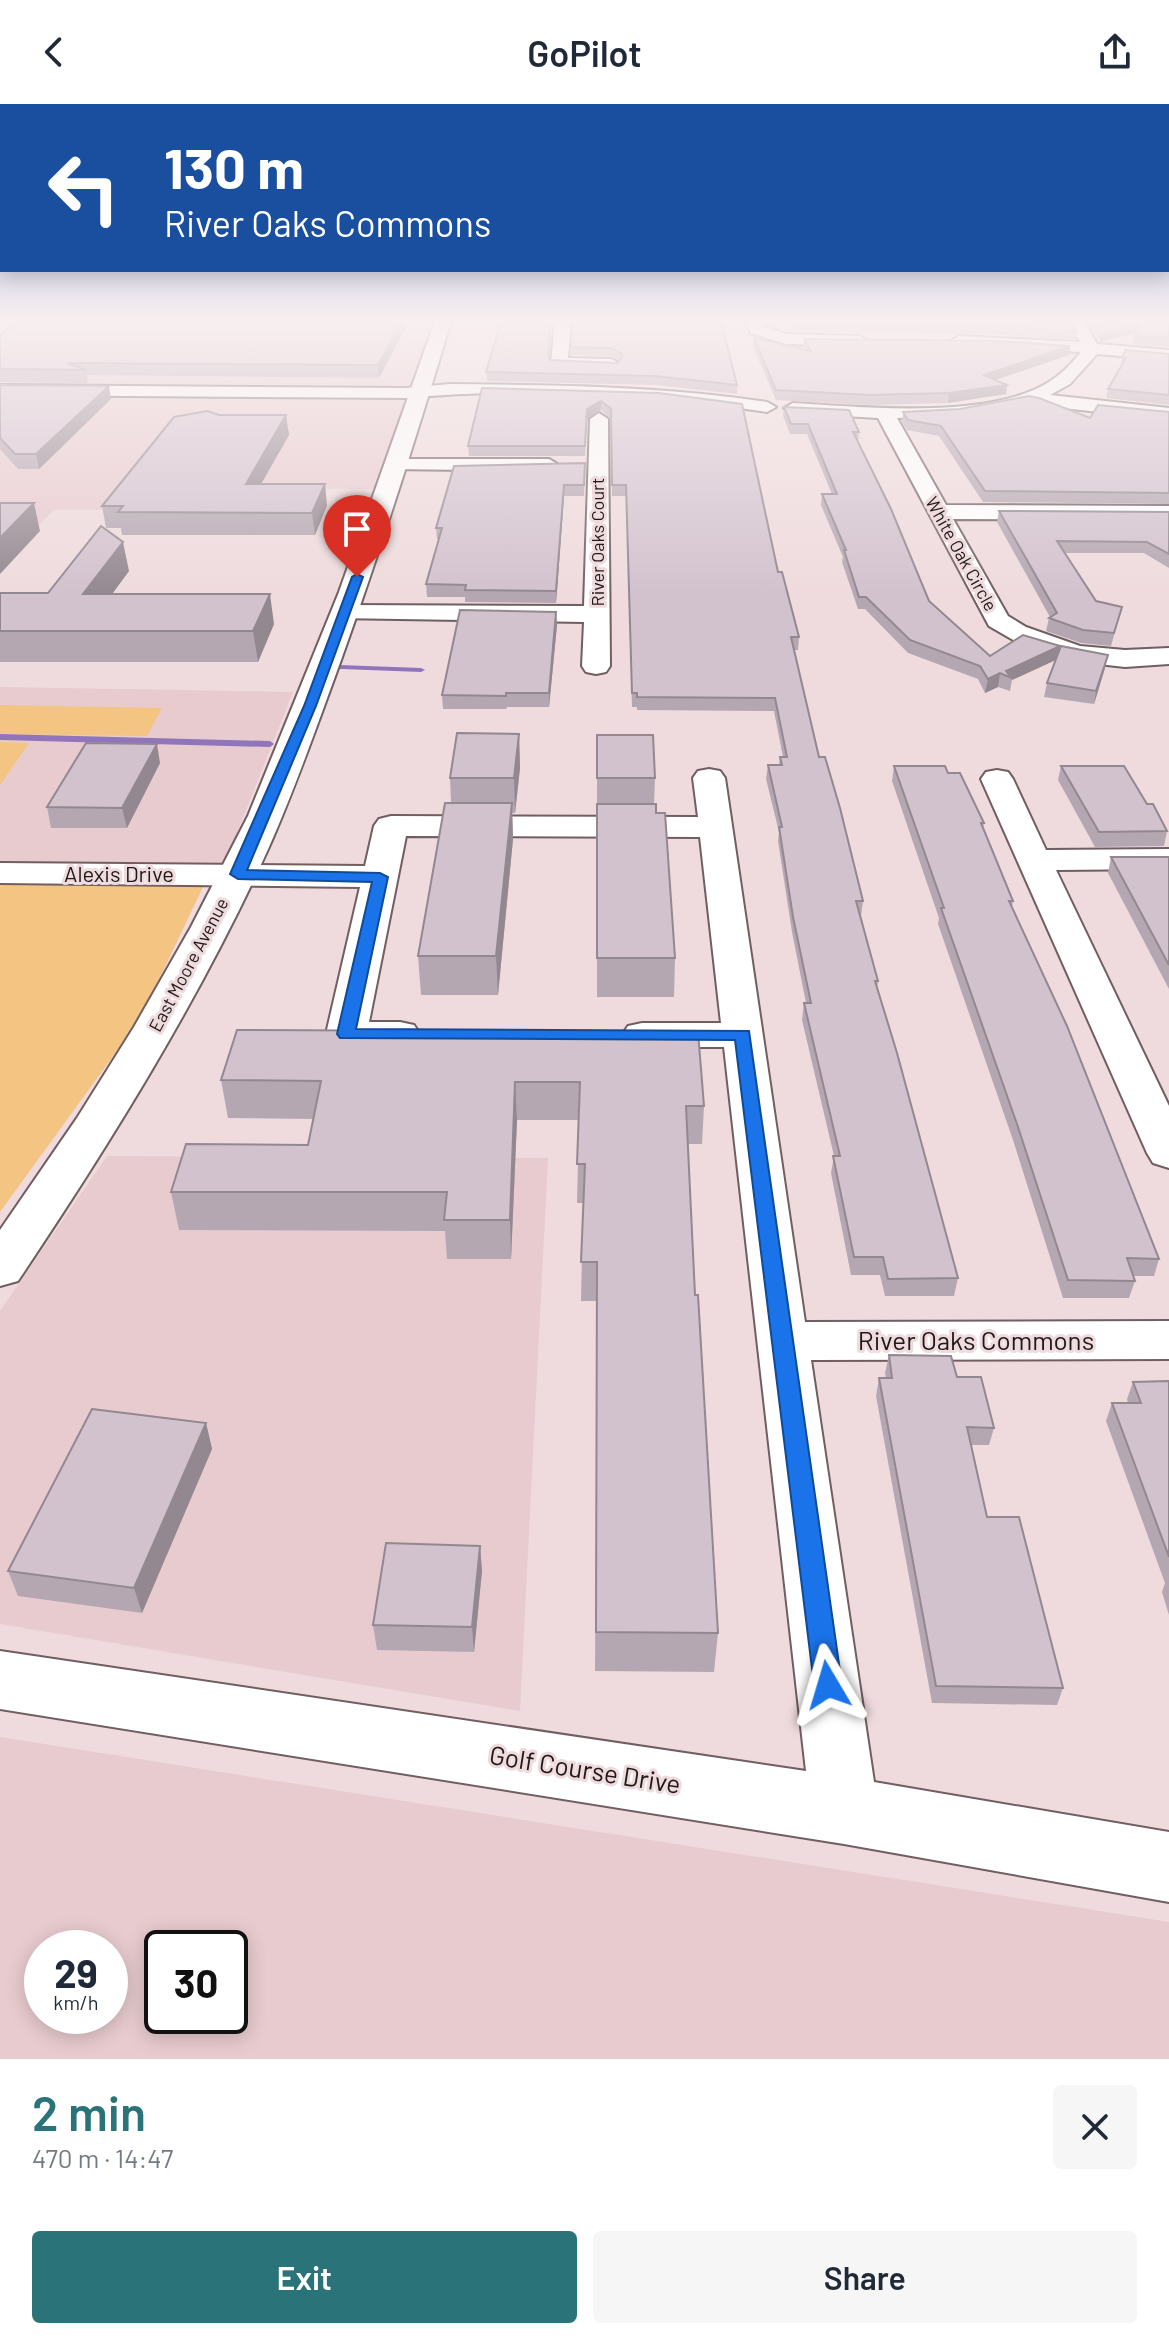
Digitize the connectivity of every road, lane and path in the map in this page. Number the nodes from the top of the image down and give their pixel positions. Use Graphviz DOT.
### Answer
graph roads {
  1 [pos="414,412"];
  2 [pos="855,412"];
  3 [pos="917,412"];
  4 [pos="885,414"];
  5 [pos="599,419"];
  6 [pos="395,465"];
  7 [pos="583,465"];
  8 [pos="938,512"];
  9 [pos="1169,513"];
  10 [pos="344,613"];
  11 [pos="597,614"];
  12 [pos="1169,656"];
  13 [pos="596,666"];
  14 [pos="709,778"];
  15 [pos="997,779"];
  16 [pos="716,827"];
  17 [pos="1169,859"];
  18 [pos="1034,860"];
  19 [pos="0,873"];
  20 [pos="238,874"];
  21 [pos="380,877"];
  22 [pos="441,1034"];
  23 [pos="600,1034"];
  24 [pos="743,1035"];
  25 [pos="1169,1153"];
  26 [pos="0,1268"];
  27 [pos="1169,1340"];
  28 [pos="783,1341"];
  29 [pos="0,1680"];
  30 [pos="844,1810"];
  31 [pos="1169,1867"];
  1 -- 6 [label="street, East Moore Avenue"];
  2 -- 4 [label="street"];
  3 -- 4 [label="street"];
  4 -- 8 [label="street, White Oak Circle"];
  5 -- 7 [label="street, River Oaks Court"];
  6 -- 7 [label="street"];
  6 -- 10 [label="street, East Moore Avenue"];
  7 -- 11 [label="street, River Oaks Court"];
  8 -- 9 [label="street"];
  8 -- 12 [label="street, White Oak Circle"];
  10 -- 11 [label="street"];
  10 -- 20 [label="street, East Moore Avenue"];
  11 -- 13 [label="street, River Oaks Court"];
  14 -- 16 [label="street"];
  15 -- 18 [label="street"];
  16 -- 21 [label="street"];
  16 -- 24 [label="street"];
  17 -- 18 [label="street"];
  18 -- 25 [label="street"];
  19 -- 20 [label="street, Alexis Drive"];
  20 -- 21 [label="street"];
  20 -- 26 [label="street, East Moore Avenue"];
  21 -- 22 [label="street"];
  23 -- 24 [label="street"];
  24 -- 28 [label="street"];
  27 -- 28 [label="street, River Oaks Commons"];
  28 -- 30 [label="street"];
  29 -- 30 [label="street, Golf Course Drive"];
  30 -- 31 [label="street, Golf Course Drive"];
}
